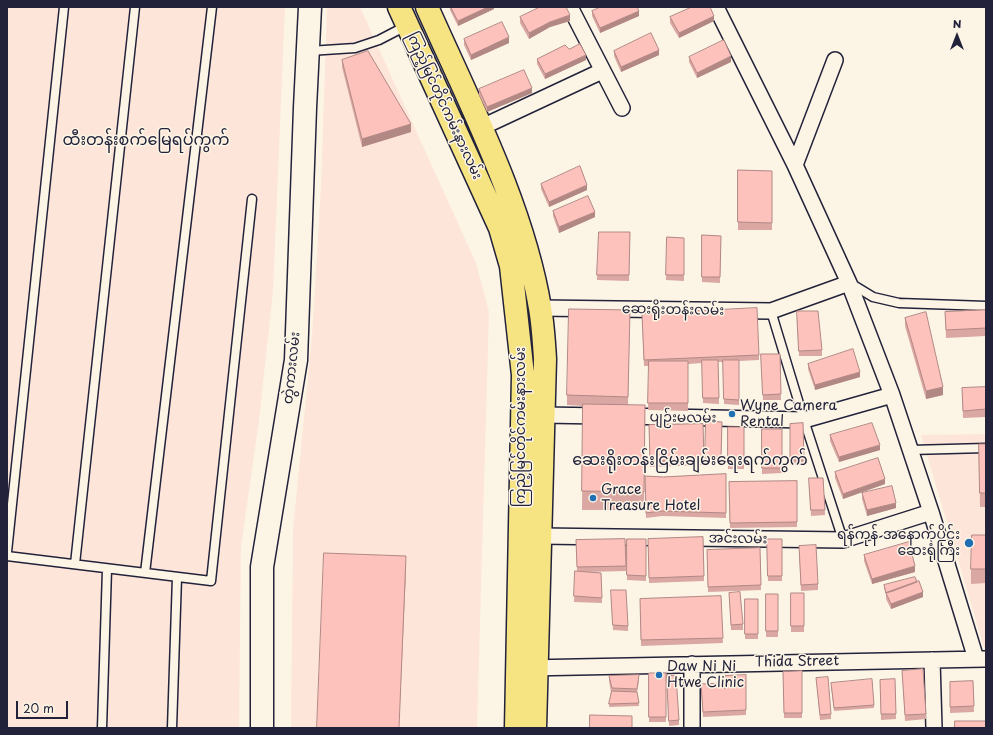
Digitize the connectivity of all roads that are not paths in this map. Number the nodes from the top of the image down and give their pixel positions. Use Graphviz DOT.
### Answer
graph roads {
  1 [pos="64,7"];
  2 [pos="135,7"];
  3 [pos="212,7"];
  4 [pos="310,7"];
  5 [pos="427,7"];
  6 [pos="570,7"];
  7 [pos="716,7"];
  8 [pos="403,16"];
  9 [pos="308,51"];
  10 [pos="835,60"];
  11 [pos="602,70"];
  12 [pos="622,108"];
  13 [pos="480,128"];
  14 [pos="795,165"];
  15 [pos="252,199"];
  16 [pos="849,283"];
  17 [pos="986,306"];
  18 [pos="540,308"];
  19 [pos="771,311"];
  20 [pos="892,395"];
  21 [pos="543,415"];
  22 [pos="804,420"];
  23 [pos="986,448"];
  24 [pos="910,450"];
  25 [pos="931,512"];
  26 [pos="540,536"];
  27 [pos="844,540"];
  28 [pos="7,552"];
  29 [pos="7,556"];
  30 [pos="75,564"];
  31 [pos="107,569"];
  32 [pos="145,573"];
  33 [pos="177,577"];
  34 [pos="529,579"];
  35 [pos="981,659"];
  36 [pos="932,660"];
  37 [pos="692,664"];
  38 [pos="527,668"];
  39 [pos="102,728"];
  40 [pos="172,728"];
  41 [pos="262,728"];
  42 [pos="516,728"];
  43 [pos="535,728"];
  44 [pos="692,728"];
  45 [pos="934,728"];
  1 -- 28 [label="lane"];
  2 -- 30 [label="lane"];
  3 -- 32 [label="lane"];
  4 -- 9 [label="main road, တွဲကားလမ်း"];
  5 -- 13 [label="main road, ကြည့်မြင်တိုင်ကမ်းနားလမ်း"];
  6 -- 11 [label="street"];
  7 -- 14 [label="street"];
  8 -- 9 [label="lane"];
  8 -- 34 [label="main road, ကြည့်မြင်တိုင်ကမ်းနားလမ်း"];
  9 -- 41 [label="main road, တွဲကားလမ်း"];
  10 -- 14 [label="street"];
  11 -- 12 [label="street"];
  11 -- 13 [label="street"];
  13 -- 18 [label="main road, ကြည့်မြင်တိုင်ကမ်းနားလမ်း"];
  14 -- 16 [label="street"];
  15 -- 33 [label="lane"];
  16 -- 17 [label="lane"];
  16 -- 19 [label="street, ဆေးရိုးတန်းလမ်း"];
  16 -- 20 [label="street"];
  18 -- 19 [label="street, ဆေးရိုးတန်းလမ်း"];
  18 -- 21 [label="main road, ကြည့်မြင်တိုင်ကမ်းနားလမ်း"];
  19 -- 22 [label="lane"];
  20 -- 22 [label="street, ပျဉ်းမလမ်း"];
  20 -- 24 [label="street"];
  21 -- 22 [label="street, ပျဉ်းမလမ်း"];
  21 -- 26 [label="main road, ကြည့်မြင်တိုင်ကမ်းနားလမ်း"];
  22 -- 27 [label="lane"];
  23 -- 24 [label="lane"];
  24 -- 25 [label="street"];
  25 -- 27 [label="street, အင်းလမ်း"];
  25 -- 35 [label="street"];
  26 -- 27 [label="street, အင်းလမ်း"];
  26 -- 34 [label="main road, ကြည့်မြင်တိုင်ကမ်းနားလမ်း"];
  29 -- 30 [label="lane"];
  30 -- 31 [label="lane"];
  31 -- 32 [label="lane"];
  31 -- 39 [label="lane"];
  32 -- 33 [label="lane"];
  33 -- 40 [label="lane"];
  34 -- 38 [label="main road, ကြည့်မြင်တိုင်ကမ်းနားလမ်း"];
  35 -- 36 [label="street, Thida Street"];
  36 -- 37 [label="street, Thida Street"];
  36 -- 45 [label="street"];
  37 -- 38 [label="street, Thida Street"];
  37 -- 44 [label="street"];
  38 -- 42 [label="main road, ကြည့်မြင်တိုင်ကမ်းနားလမ်း"];
  38 -- 43 [label="main road, ကြည့်မြင်တိုင်ကမ်းနားလမ်း"];
}
